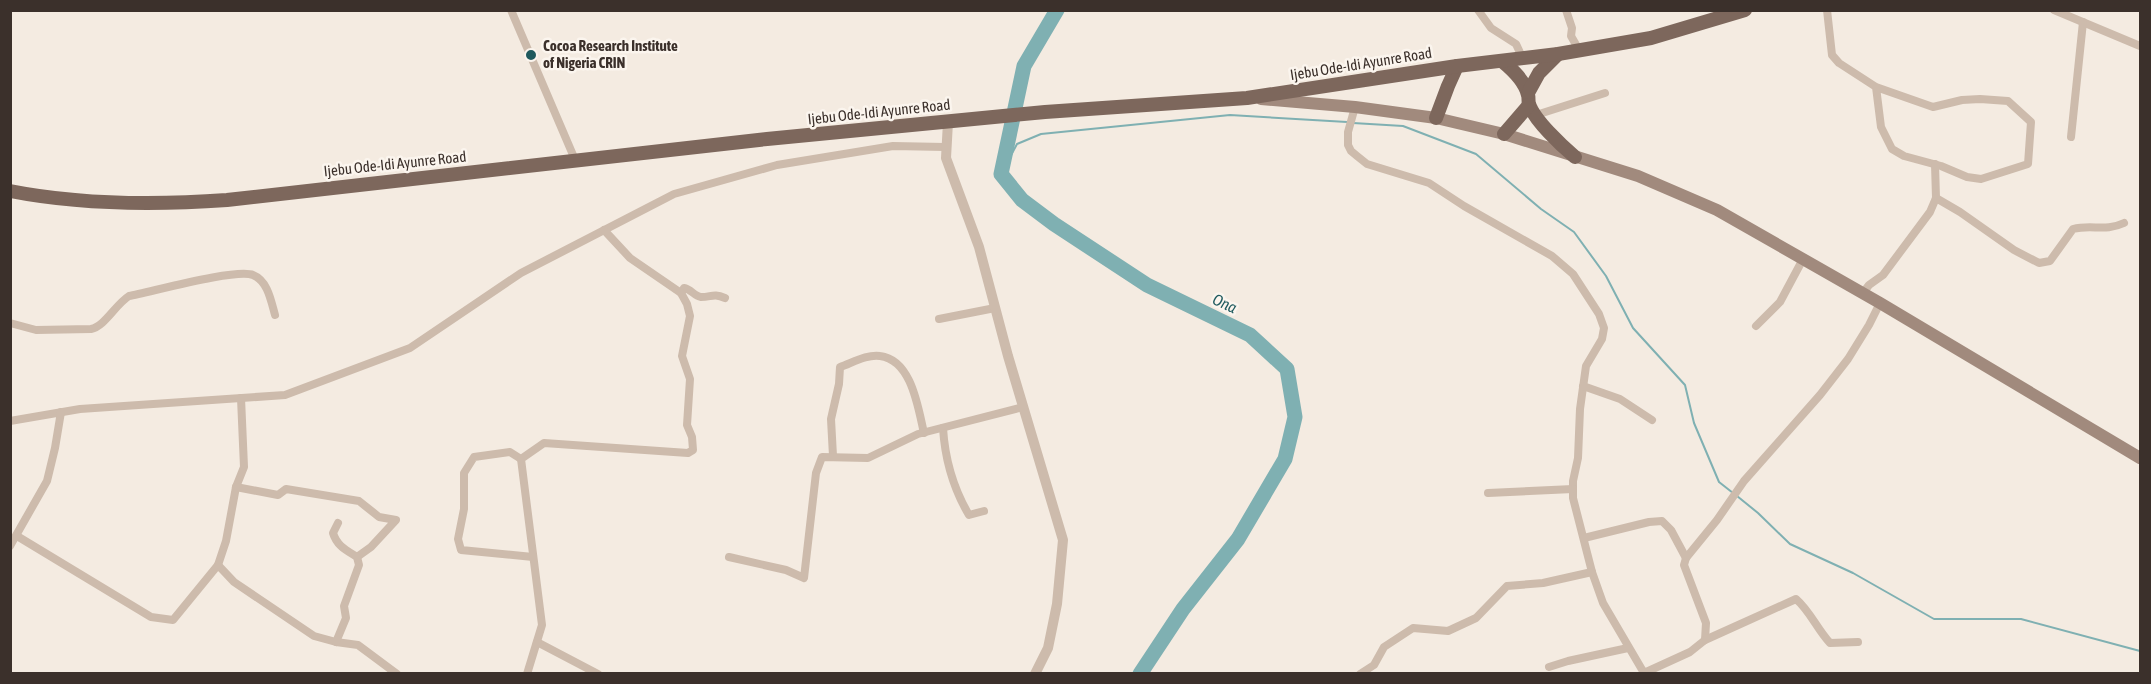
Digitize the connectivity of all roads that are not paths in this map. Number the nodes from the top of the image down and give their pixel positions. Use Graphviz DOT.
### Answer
graph roads {
  1 [pos="511,10"];
  2 [pos="1478,10"];
  3 [pos="1566,10"];
  4 [pos="1745,10"];
  5 [pos="1827,10"];
  6 [pos="2054,10"];
  7 [pos="2083,22"];
  8 [pos="2140,46"];
  9 [pos="1580,51"];
  10 [pos="1558,54"];
  11 [pos="1522,59"];
  12 [pos="1503,61"];
  13 [pos="1457,66"];
  14 [pos="1876,87"];
  15 [pos="1605,93"];
  16 [pos="1247,98"];
  17 [pos="1531,104"];
  18 [pos="1353,113"];
  19 [pos="1436,118"];
  20 [pos="948,122"];
  21 [pos="1504,134"];
  22 [pos="2071,137"];
  23 [pos="945,147"];
  24 [pos="1575,157"];
  25 [pos="576,162"];
  26 [pos="1935,164"];
  27 [pos="10,191"];
  28 [pos="1936,198"];
  29 [pos="2124,223"];
  30 [pos="604,230"];
  31 [pos="1803,259"];
  32 [pos="681,293"];
  33 [pos="1863,293"];
  34 [pos="725,298"];
  35 [pos="1880,303"];
  36 [pos="995,308"];
  37 [pos="275,315"];
  38 [pos="939,319"];
  39 [pos="10,323"];
  40 [pos="1756,326"];
  41 [pos="1583,386"];
  42 [pos="241,398"];
  43 [pos="1023,407"];
  44 [pos="61,412"];
  45 [pos="1652,420"];
  46 [pos="10,421"];
  47 [pos="943,428"];
  48 [pos="924,433"];
  49 [pos="833,456"];
  50 [pos="2140,458"];
  51 [pos="521,459"];
  52 [pos="236,487"];
  53 [pos="1573,489"];
  54 [pos="1488,493"];
  55 [pos="984,511"];
  56 [pos="338,523"];
  57 [pos="16,536"];
  58 [pos="1584,538"];
  59 [pos="10,546"];
  60 [pos="357,557"];
  61 [pos="533,557"];
  62 [pos="729,557"];
  63 [pos="1686,558"];
  64 [pos="218,565"];
  65 [pos="1592,572"];
  66 [pos="1705,640"];
  67 [pos="336,642"];
  68 [pos="537,642"];
  69 [pos="1858,642"];
  70 [pos="1628,648"];
  71 [pos="1549,667"];
  72 [pos="1644,673"];
  73 [pos="397,674"];
  74 [pos="527,674"];
  75 [pos="598,674"];
  76 [pos="1035,674"];
  77 [pos="1360,674"];
  1 -- 25 [label="street"];
  2 -- 11 [label="street"];
  3 -- 9 [label="street"];
  4 -- 9 [label="main road, Ijebu Ode-Idi Ayunre Road"];
  5 -- 14 [label="street"];
  6 -- 7 [label="street"];
  7 -- 8 [label="street"];
  7 -- 22 [label="street"];
  9 -- 10 [label="main road, Ijebu Ode-Idi Ayunre Road"];
  10 -- 11 [label="main road, Ijebu Ode-Idi Ayunre Road"];
  10 -- 17 [label="main road"];
  11 -- 12 [label="main road, Ijebu Ode-Idi Ayunre Road"];
  12 -- 13 [label="main road, Ijebu Ode-Idi Ayunre Road"];
  12 -- 17 [label="main road"];
  13 -- 16 [label="main road, Ijebu Ode-Idi Ayunre Road"];
  13 -- 19 [label="main road"];
  14 -- 26 [label="street"];
  14 -- 26 [label="street"];
  15 -- 17 [label="street"];
  16 -- 18 [label="main road"];
  16 -- 20 [label="main road, Ijebu Ode-Idi Ayunre Road"];
  17 -- 21 [label="main road"];
  17 -- 24 [label="main road"];
  18 -- 19 [label="main road"];
  18 -- 41 [label="street"];
  19 -- 21 [label="main road"];
  20 -- 23 [label="street"];
  20 -- 25 [label="main road, Ijebu Ode-Idi Ayunre Road"];
  21 -- 24 [label="main road"];
  23 -- 30 [label="street"];
  23 -- 36 [label="street"];
  24 -- 31 [label="main road"];
  25 -- 27 [label="main road, Ijebu Ode-Idi Ayunre Road"];
  26 -- 28 [label="street"];
  28 -- 29 [label="street"];
  28 -- 33 [label="street"];
  30 -- 32 [label="street"];
  30 -- 42 [label="street"];
  31 -- 33 [label="main road"];
  31 -- 40 [label="street"];
  32 -- 34 [label="street"];
  32 -- 51 [label="street"];
  33 -- 35 [label="main road"];
  35 -- 50 [label="main road"];
  35 -- 63 [label="street"];
  36 -- 38 [label="street"];
  36 -- 43 [label="street"];
  37 -- 39 [label="street"];
  41 -- 45 [label="street"];
  41 -- 53 [label="street"];
  42 -- 44 [label="street"];
  42 -- 52 [label="street"];
  43 -- 47 [label="street"];
  43 -- 76 [label="street"];
  44 -- 46 [label="street"];
  44 -- 57 [label="street"];
  47 -- 48 [label="street"];
  47 -- 55 [label="street"];
  48 -- 49 [label="street"];
  48 -- 49 [label="street"];
  49 -- 62 [label="street"];
  51 -- 61 [label="street"];
  51 -- 61 [label="street"];
  52 -- 60 [label="street"];
  52 -- 64 [label="street"];
  53 -- 54 [label="street"];
  53 -- 58 [label="street"];
  56 -- 60 [label="street"];
  57 -- 59 [label="street"];
  57 -- 64 [label="street"];
  58 -- 63 [label="street"];
  58 -- 65 [label="street"];
  60 -- 67 [label="street"];
  61 -- 68 [label="street"];
  63 -- 66 [label="street"];
  64 -- 67 [label="street"];
  65 -- 70 [label="street"];
  65 -- 77 [label="street"];
  66 -- 69 [label="street"];
  66 -- 72 [label="street"];
  67 -- 73 [label="street"];
  68 -- 74 [label="street"];
  68 -- 75 [label="street"];
  70 -- 71 [label="street"];
  70 -- 72 [label="street"];
}
